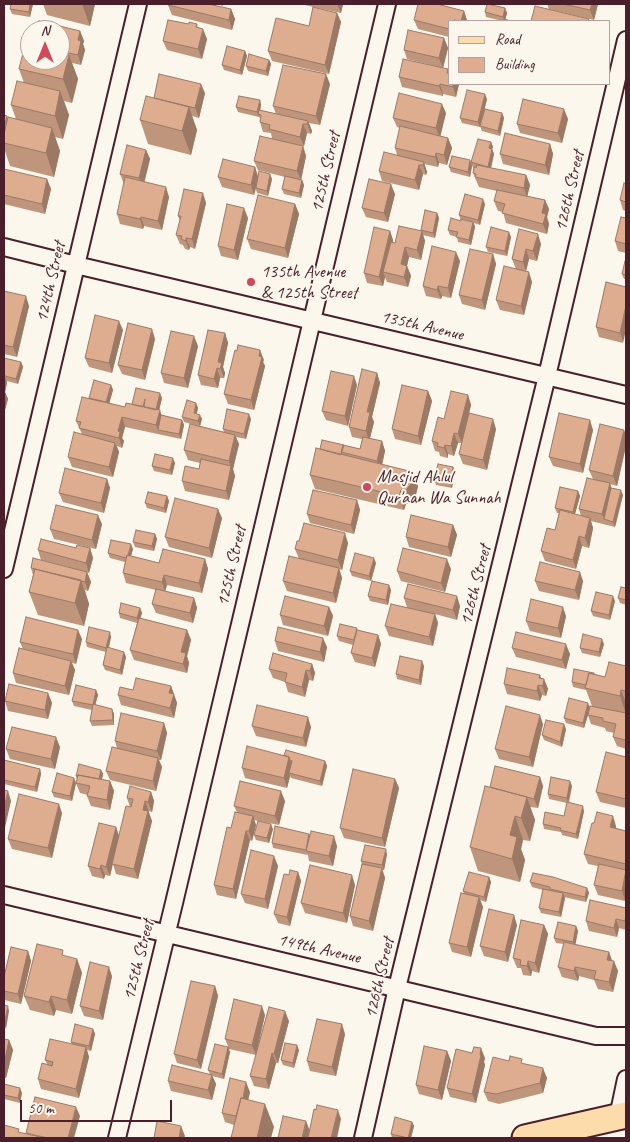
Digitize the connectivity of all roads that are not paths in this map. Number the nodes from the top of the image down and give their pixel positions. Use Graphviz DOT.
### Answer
graph roads {
  1 [pos="138,4"];
  2 [pos="387,4"];
  3 [pos="626,40"];
  4 [pos="4,247"];
  5 [pos="76,265"];
  6 [pos="311,320"];
  7 [pos="547,376"];
  8 [pos="626,395"];
  9 [pos="4,568"];
  10 [pos="4,895"];
  11 [pos="166,934"];
  12 [pos="397,988"];
  13 [pos="626,1036"];
  14 [pos="626,1079"];
  15 [pos="622,1116"];
  16 [pos="117,1138"];
  17 [pos="363,1138"];
  18 [pos="525,1138"];
  1 -- 5 [label="street, 124th Street"];
  2 -- 6 [label="street, 125th Street"];
  3 -- 7 [label="street, 126th Street"];
  4 -- 5 [label="street, 135th Avenue"];
  5 -- 6 [label="street, 135th Avenue"];
  5 -- 9 [label="street, 124th Street"];
  6 -- 7 [label="street, 135th Avenue"];
  6 -- 11 [label="street, 125th Street"];
  7 -- 8 [label="street, 135th Avenue"];
  7 -- 12 [label="street, 126th Street"];
  10 -- 11 [label="street, 149th Avenue"];
  11 -- 12 [label="street, 149th Avenue"];
  11 -- 16 [label="street, 125th Street"];
  12 -- 13 [label="street, 149th Avenue"];
  12 -- 17 [label="street, 126th Street"];
  14 -- 15 [label="street"];
  15 -- 18 [label="main road"];
}
